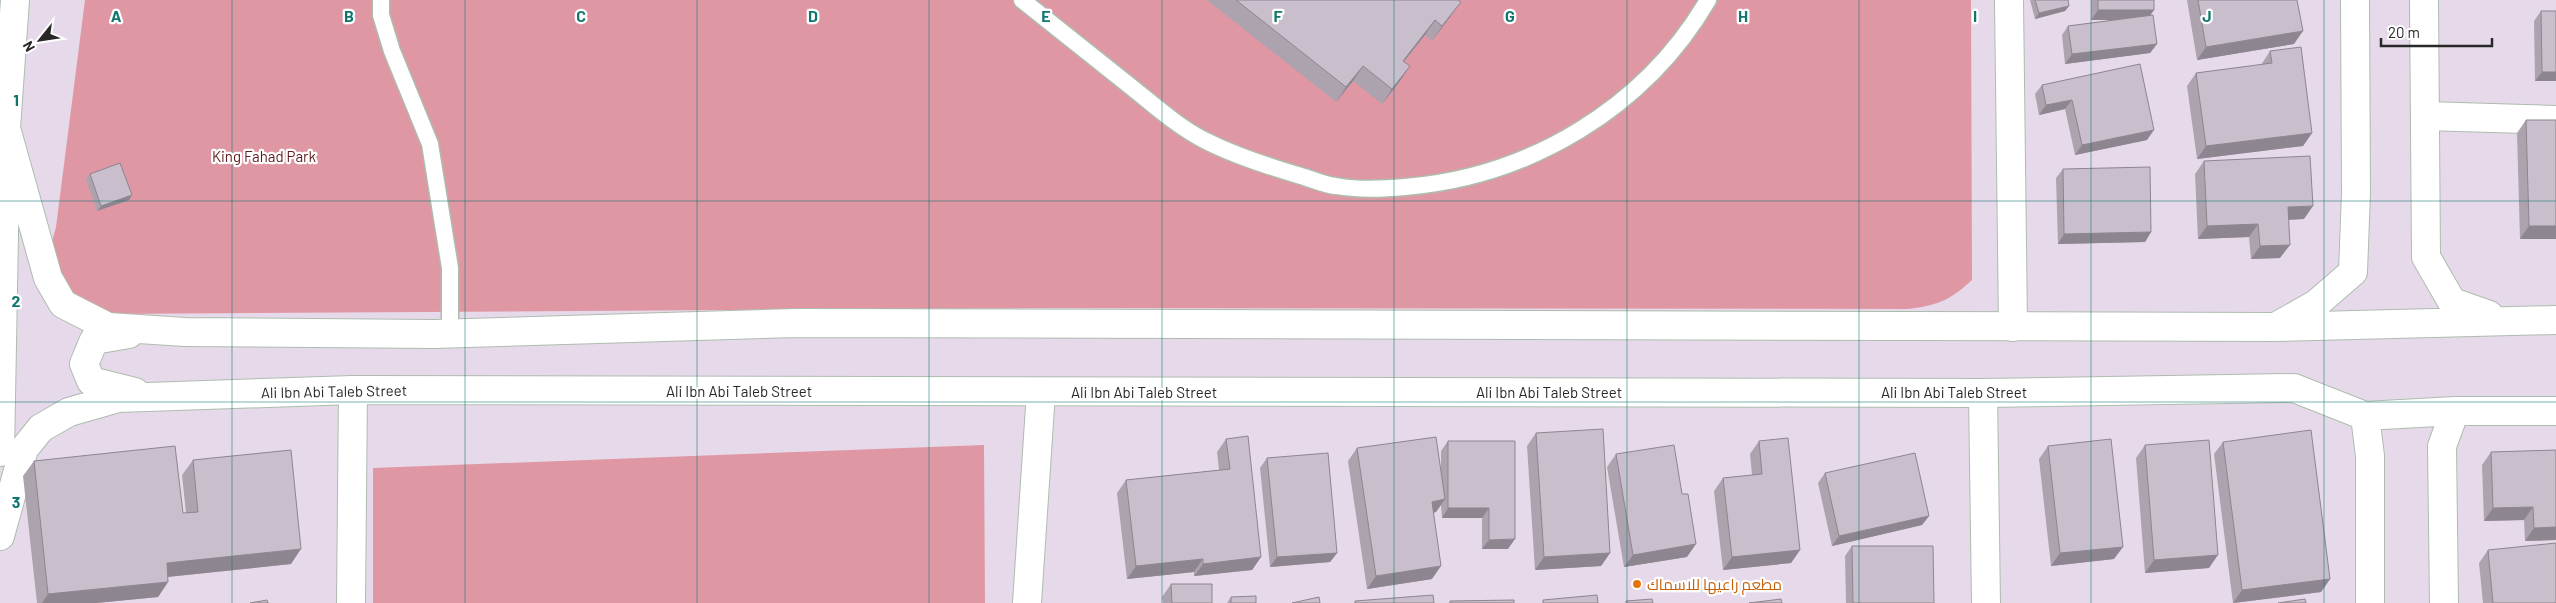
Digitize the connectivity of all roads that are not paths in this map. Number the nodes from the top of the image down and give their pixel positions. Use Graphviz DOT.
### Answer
graph roads {
  1 [pos="15,0"];
  2 [pos="382,0"];
  3 [pos="1022,0"];
  4 [pos="1708,0"];
  5 [pos="2009,0"];
  6 [pos="2355,0"];
  7 [pos="2424,0"];
  8 [pos="2425,116"];
  9 [pos="2556,120"];
  10 [pos="6,128"];
  11 [pos="2556,320"];
  12 [pos="2507,321"];
  13 [pos="2013,327"];
  14 [pos="2275,328"];
  15 [pos="155,330"];
  16 [pos="450,334"];
  17 [pos="353,390"];
  18 [pos="1041,392"];
  19 [pos="1983,393"];
  20 [pos="157,396"];
  21 [pos="2455,411"];
  22 [pos="2556,411"];
  23 [pos="2365,416"];
  24 [pos="0,452"];
  25 [pos="0,536"];
  26 [pos="351,603"];
  27 [pos="1027,603"];
  28 [pos="1986,603"];
  29 [pos="2370,603"];
  30 [pos="2444,603"];
  1 -- 10 [label="street"];
  2 -- 16 [label="lane"];
  3 -- 4 [label="lane"];
  5 -- 13 [label="street"];
  6 -- 14 [label="street"];
  7 -- 8 [label="street"];
  8 -- 9 [label="street"];
  8 -- 12 [label="street"];
  10 -- 15 [label="street"];
  10 -- 24 [label="street"];
  11 -- 12 [label="street"];
  12 -- 14 [label="street"];
  13 -- 14 [label="street"];
  13 -- 16 [label="street"];
  15 -- 16 [label="street"];
  15 -- 20 [label="street"];
  17 -- 18 [label="street, Ali Ibn Abi Taleb Street"];
  17 -- 20 [label="street, Ali Ibn Abi Taleb Street"];
  17 -- 26 [label="street"];
  18 -- 19 [label="street, Ali Ibn Abi Taleb Street"];
  18 -- 27 [label="street"];
  19 -- 23 [label="street, Ali Ibn Abi Taleb Street"];
  19 -- 28 [label="street"];
  20 -- 25 [label="street, Ali Ibn Abi Taleb Street"];
  21 -- 22 [label="street"];
  21 -- 23 [label="street"];
  21 -- 30 [label="street"];
  23 -- 29 [label="street"];
}
